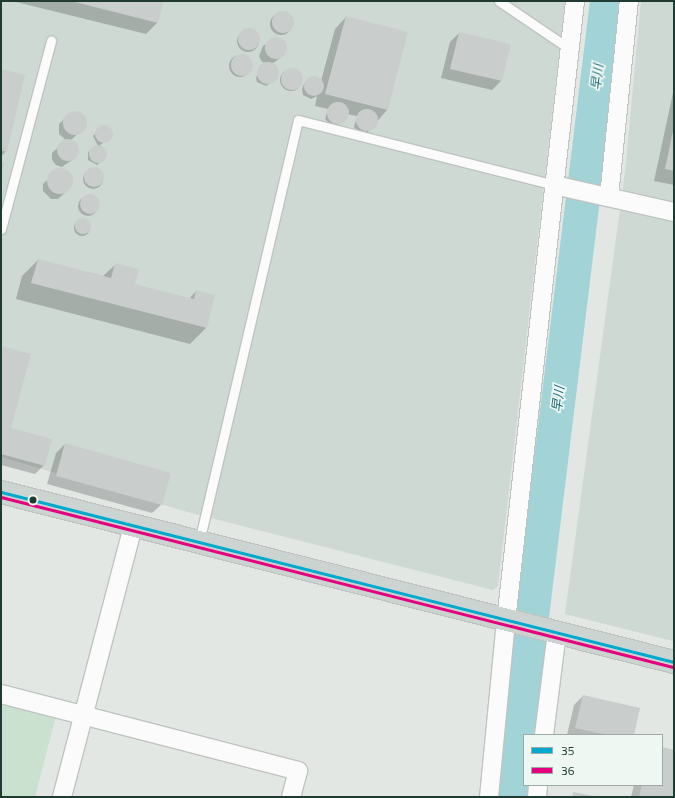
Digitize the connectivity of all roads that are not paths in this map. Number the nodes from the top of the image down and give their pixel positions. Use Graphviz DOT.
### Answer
graph roads {
  1 [pos="499,1"];
  2 [pos="576,1"];
  3 [pos="629,1"];
  4 [pos="51,41"];
  5 [pos="570,48"];
  6 [pos="554,185"];
  7 [pos="608,198"];
  8 [pos="674,212"];
  9 [pos="1,230"];
  10 [pos="1,492"];
  11 [pos="133,526"];
  12 [pos="199,542"];
  13 [pos="506,620"];
  14 [pos="557,632"];
  15 [pos="674,662"];
  16 [pos="1,694"];
  17 [pos="83,715"];
  18 [pos="544,734"];
  19 [pos="538,786"];
  20 [pos="62,797"];
  21 [pos="291,797"];
  22 [pos="489,797"];
  23 [pos="537,797"];
  1 -- 5 [label="lane"];
  2 -- 5 [label="street"];
  3 -- 7 [label="street"];
  4 -- 9 [label="lane"];
  5 -- 6 [label="street"];
  6 -- 7 [label="street"];
  6 -- 12 [label="lane"];
  6 -- 13 [label="street"];
  7 -- 8 [label="street"];
  10 -- 11 [label="main road"];
  11 -- 12 [label="main road"];
  11 -- 17 [label="street"];
  12 -- 13 [label="main road"];
  13 -- 14 [label="main road"];
  13 -- 22 [label="street"];
  14 -- 15 [label="main road"];
  14 -- 18 [label="street"];
  16 -- 17 [label="street"];
  17 -- 20 [label="street"];
  17 -- 21 [label="street"];
  19 -- 23 [label="street"];
}
